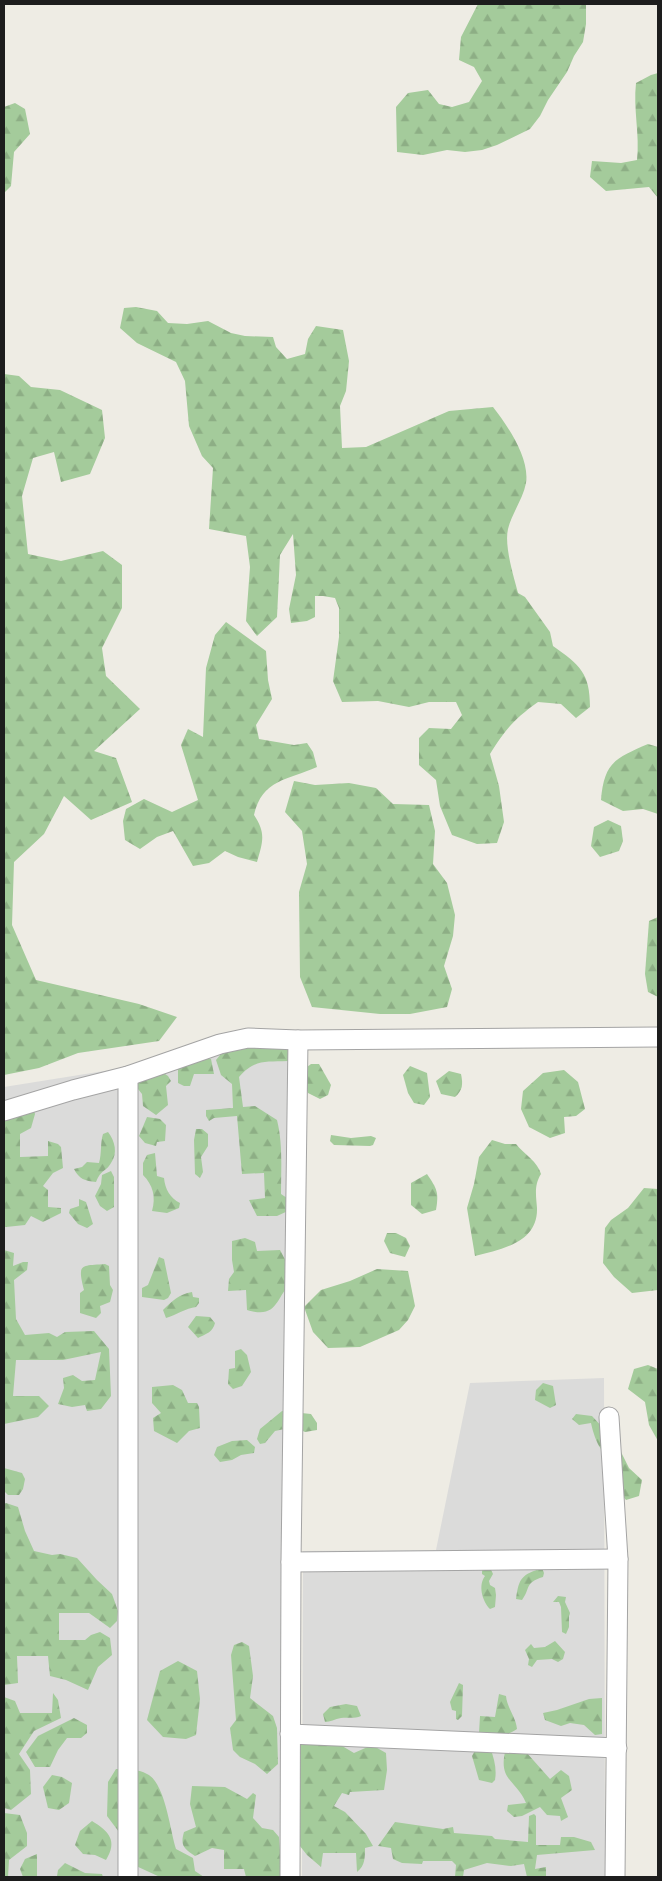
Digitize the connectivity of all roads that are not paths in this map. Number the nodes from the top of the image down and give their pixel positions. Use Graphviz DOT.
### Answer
graph roads {
  1 [pos="658,1037"];
  2 [pos="298,1040"];
  3 [pos="128,1076"];
  4 [pos="4,1111"];
  5 [pos="609,1417"];
  6 [pos="618,1558"];
  7 [pos="291,1562"];
  8 [pos="290,1734"];
  9 [pos="617,1748"];
  10 [pos="128,1877"];
  11 [pos="290,1877"];
  12 [pos="615,1877"];
  1 -- 2 [label="street"];
  2 -- 3 [label="street"];
  2 -- 7 [label="street"];
  3 -- 4 [label="street"];
  3 -- 10 [label="street"];
  5 -- 6 [label="street"];
  6 -- 7 [label="street"];
  6 -- 9 [label="street"];
  7 -- 8 [label="street"];
  8 -- 9 [label="street"];
  8 -- 11 [label="street"];
  9 -- 12 [label="street"];
}
